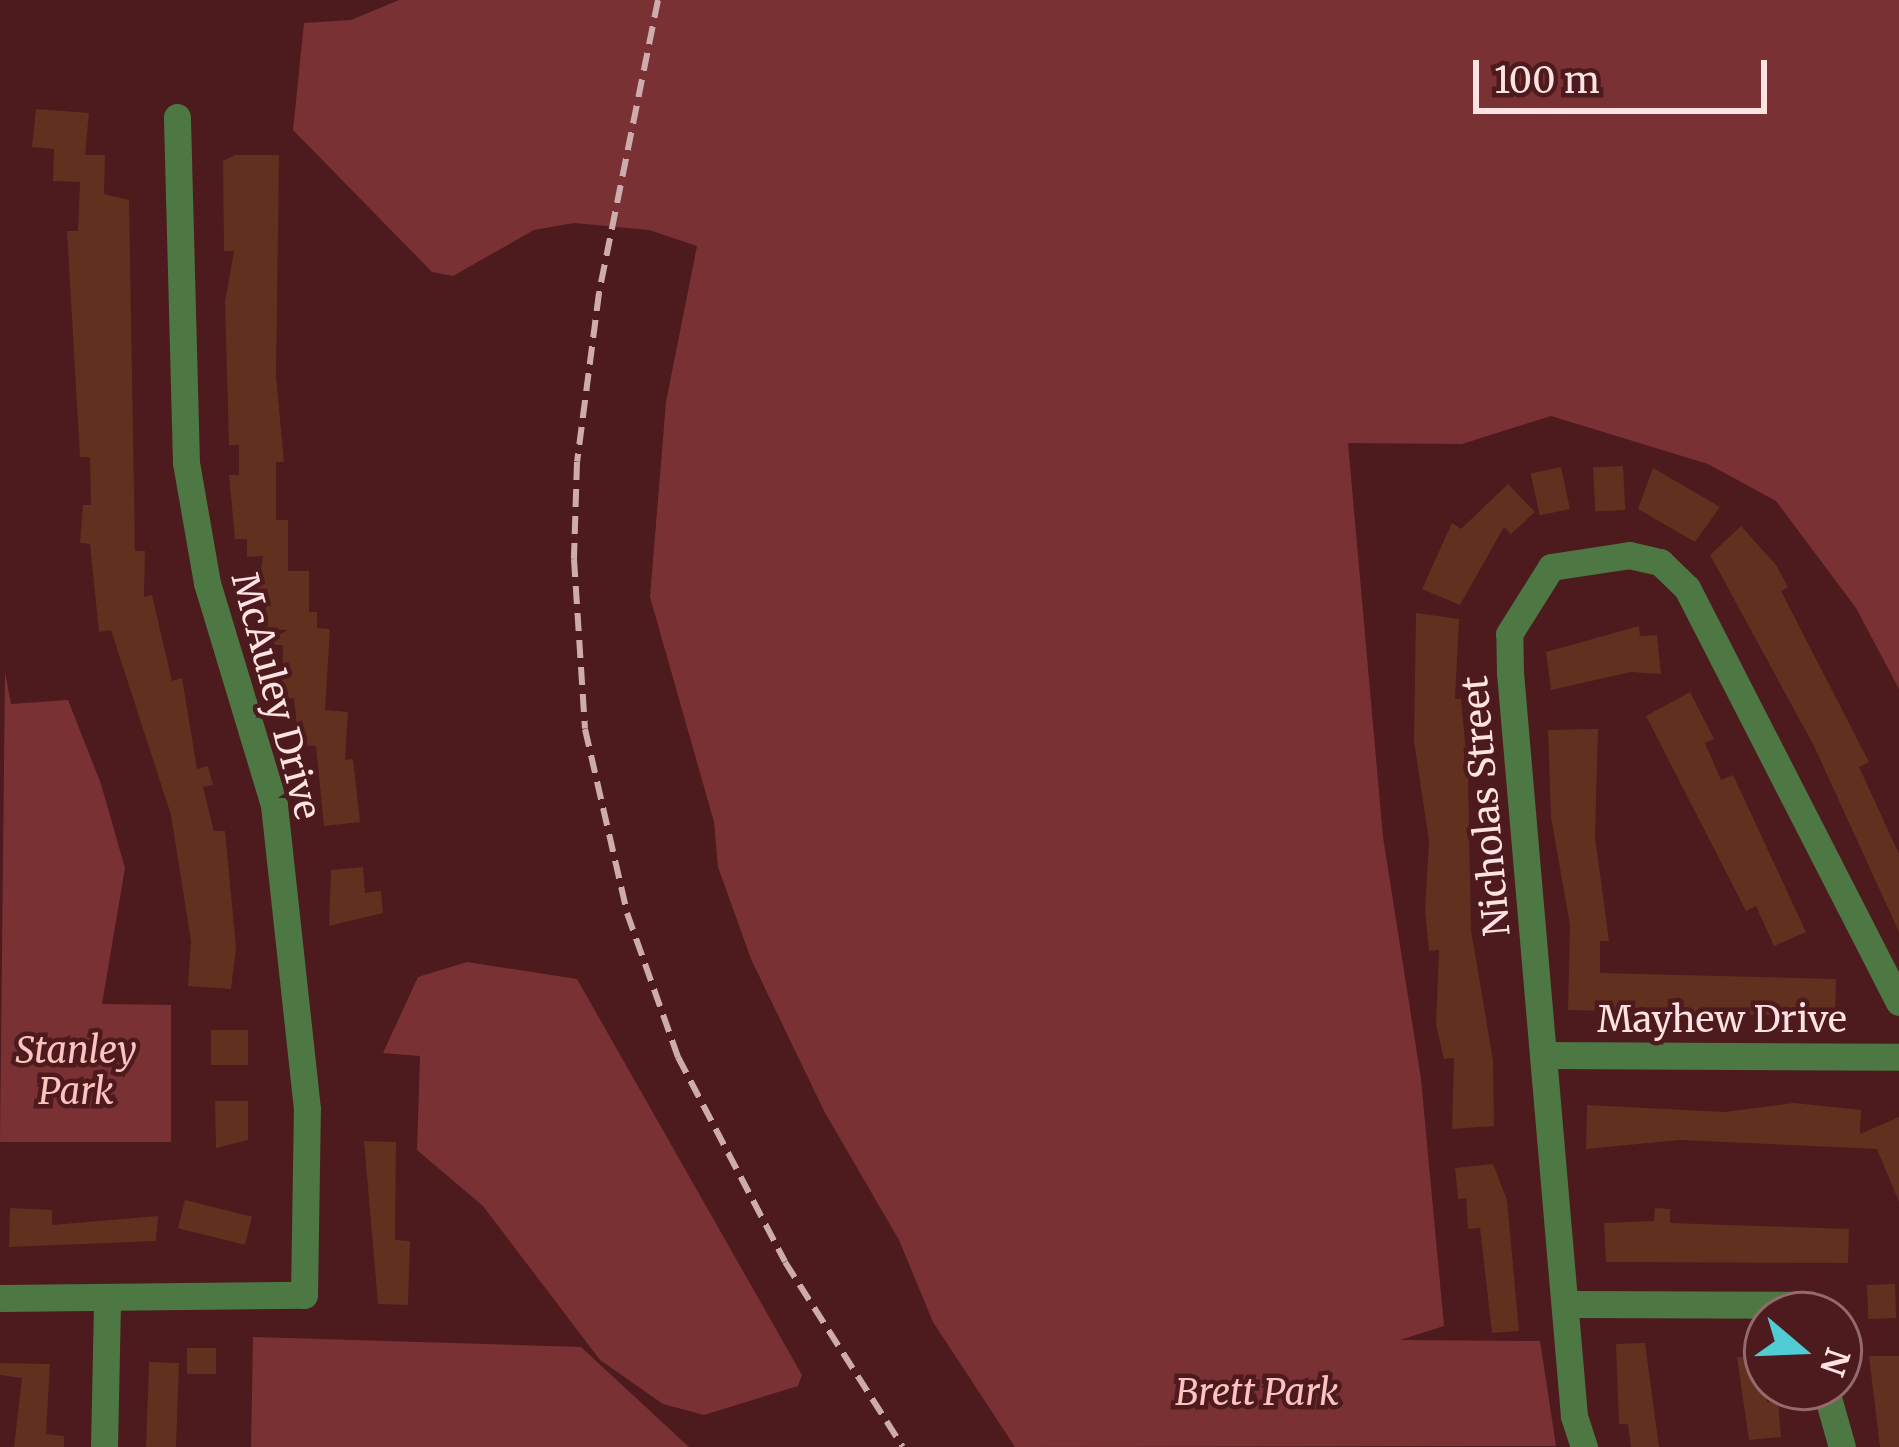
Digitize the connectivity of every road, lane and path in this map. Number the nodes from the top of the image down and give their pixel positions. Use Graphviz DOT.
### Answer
graph roads {
  1 [pos="177,117"];
  2 [pos="1899,1002"];
  3 [pos="1545,1055"];
  4 [pos="1899,1057"];
  5 [pos="0,1298"];
  6 [pos="106,1299"];
  7 [pos="1569,1304"];
  8 [pos="1743,1305"];
  9 [pos="1832,1411"];
  10 [pos="104,1447"];
  11 [pos="1584,1447"];
  12 [pos="1842,1447"];
  1 -- 6 [label="street, McAuley Drive"];
  2 -- 3 [label="street, Nicholas Street"];
  3 -- 4 [label="street, Mayhew Drive"];
  3 -- 7 [label="street, Nicholas Street"];
  5 -- 6 [label="street"];
  6 -- 10 [label="street"];
  7 -- 8 [label="street"];
  7 -- 11 [label="street, Nicholas Street"];
  9 -- 12 [label="street"];
}
